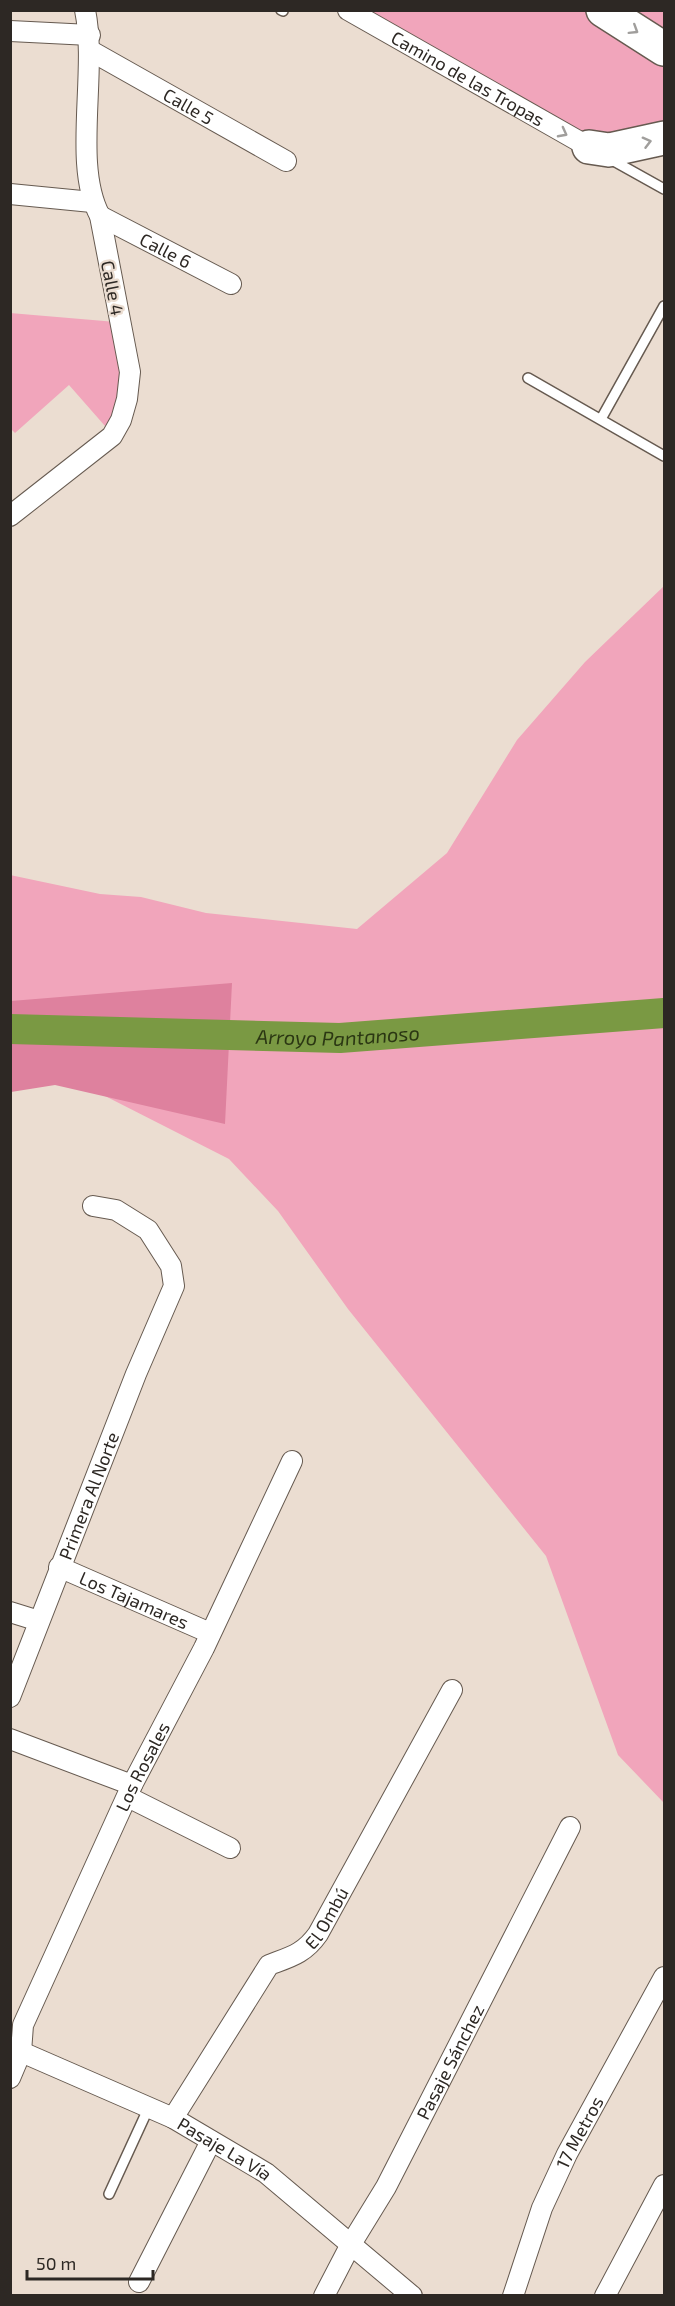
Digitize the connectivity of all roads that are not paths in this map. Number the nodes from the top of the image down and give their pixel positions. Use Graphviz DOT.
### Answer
graph roads {
  1 [pos="85,10"];
  2 [pos="348,10"];
  3 [pos="603,10"];
  4 [pos="10,31"];
  5 [pos="91,43"];
  6 [pos="664,49"];
  7 [pos="664,138"];
  8 [pos="589,147"];
  9 [pos="286,161"];
  10 [pos="664,189"];
  11 [pos="10,194"];
  12 [pos="96,209"];
  13 [pos="231,284"];
  14 [pos="664,306"];
  15 [pos="528,378"];
  16 [pos="601,419"];
  17 [pos="664,456"];
  18 [pos="10,516"];
  19 [pos="93,1206"];
  20 [pos="292,1461"];
  21 [pos="59,1567"];
  22 [pos="10,1612"];
  23 [pos="39,1622"];
  24 [pos="210,1633"];
  25 [pos="452,1690"];
  26 [pos="10,1697"];
  27 [pos="10,1739"];
  28 [pos="130,1791"];
  29 [pos="570,1827"];
  30 [pos="230,1848"];
  31 [pos="664,1977"];
  32 [pos="16,2050"];
  33 [pos="10,2078"];
  34 [pos="149,2107"];
  35 [pos="173,2118"];
  36 [pos="211,2141"];
  37 [pos="664,2185"];
  38 [pos="109,2194"];
  39 [pos="351,2244"];
  40 [pos="139,2282"];
  41 [pos="324,2295"];
  42 [pos="412,2295"];
  43 [pos="513,2295"];
  44 [pos="605,2295"];
  1 -- 5 [label="street, Calle 4"];
  2 -- 8 [label="street, Camino de las Tropas, one-way"];
  3 -- 6 [label="highway, one-way"];
  4 -- 5 [label="street, Calle 5"];
  5 -- 9 [label="street, Calle 5"];
  5 -- 12 [label="street, Calle 4"];
  8 -- 7 [label="highway, one-way"];
  8 -- 10 [label="lane"];
  11 -- 12 [label="street, Calle 6"];
  12 -- 13 [label="street, Calle 6"];
  12 -- 18 [label="street, Calle 4"];
  14 -- 16 [label="lane"];
  15 -- 16 [label="lane"];
  16 -- 17 [label="lane"];
  19 -- 21 [label="street, Primera Al Norte"];
  20 -- 24 [label="street, Los Rosales"];
  21 -- 23 [label="street, Primera Al Norte"];
  21 -- 24 [label="street, Los Tajamares"];
  22 -- 23 [label="street"];
  23 -- 26 [label="street, Primera Al Norte"];
  24 -- 28 [label="street, Los Rosales"];
  25 -- 35 [label="street, El Ombú"];
  27 -- 28 [label="street"];
  28 -- 30 [label="street"];
  28 -- 32 [label="street, Los Rosales"];
  29 -- 39 [label="street, Pasaje Sánchez"];
  31 -- 43 [label="street, 17 Metros"];
  32 -- 33 [label="street, Los Rosales"];
  32 -- 34 [label="street, Pasaje La Vía"];
  34 -- 35 [label="street, Pasaje La Vía"];
  34 -- 38 [label="lane"];
  35 -- 36 [label="street, Pasaje La Vía"];
  36 -- 39 [label="street, Pasaje La Vía"];
  36 -- 40 [label="street"];
  37 -- 44 [label="street"];
  39 -- 41 [label="street, Pasaje Sánchez"];
  39 -- 42 [label="street, Pasaje La Vía"];
}
